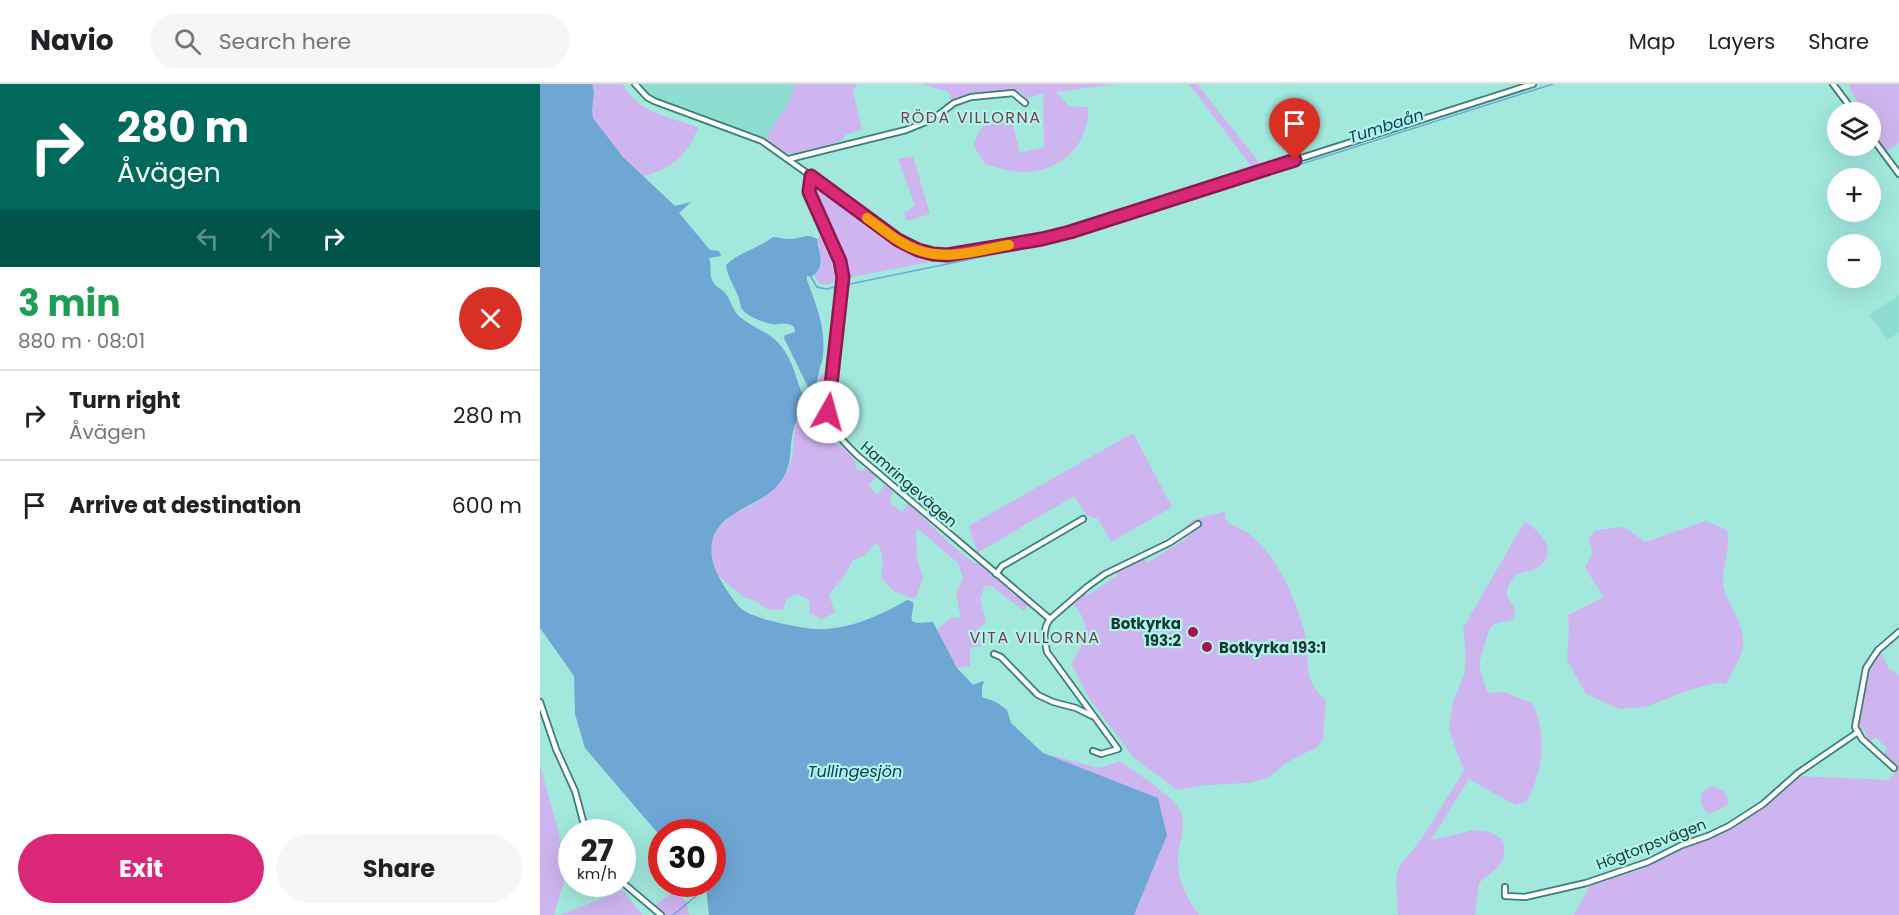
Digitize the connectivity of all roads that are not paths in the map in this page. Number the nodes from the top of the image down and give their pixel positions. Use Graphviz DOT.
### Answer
graph roads {
  1 [pos="635,84"];
  2 [pos="1533,84"];
  3 [pos="1833,84"];
  4 [pos="1846,102"];
  5 [pos="1025,103"];
  6 [pos="1881,150"];
  7 [pos="789,159"];
  8 [pos="1899,174"];
  9 [pos="811,176"];
  10 [pos="1083,519"];
  11 [pos="1198,525"];
  12 [pos="996,574"];
  13 [pos="1050,619"];
  14 [pos="1899,632"];
  15 [pos="994,654"];
  16 [pos="540,702"];
  17 [pos="1095,717"];
  18 [pos="1858,732"];
  19 [pos="1093,751"];
  20 [pos="1894,768"];
  21 [pos="583,819"];
  22 [pos="1505,887"];
  23 [pos="636,894"];
  24 [pos="661,915"];
  1 -- 7 [label="street"];
  2 -- 9 [label="street"];
  3 -- 4 [label="street"];
  5 -- 7 [label="street"];
  6 -- 8 [label="street"];
  7 -- 9 [label="street"];
  9 -- 12 [label="street, Hamringevägen"];
  10 -- 12 [label="street"];
  11 -- 13 [label="street"];
  12 -- 13 [label="street, Hamringevägen"];
  13 -- 17 [label="street"];
  14 -- 18 [label="street"];
  15 -- 17 [label="street"];
  16 -- 21 [label="street"];
  17 -- 19 [label="street"];
  18 -- 20 [label="street"];
  18 -- 22 [label="street, Högtorpsvägen"];
  23 -- 24 [label="street"];
}
